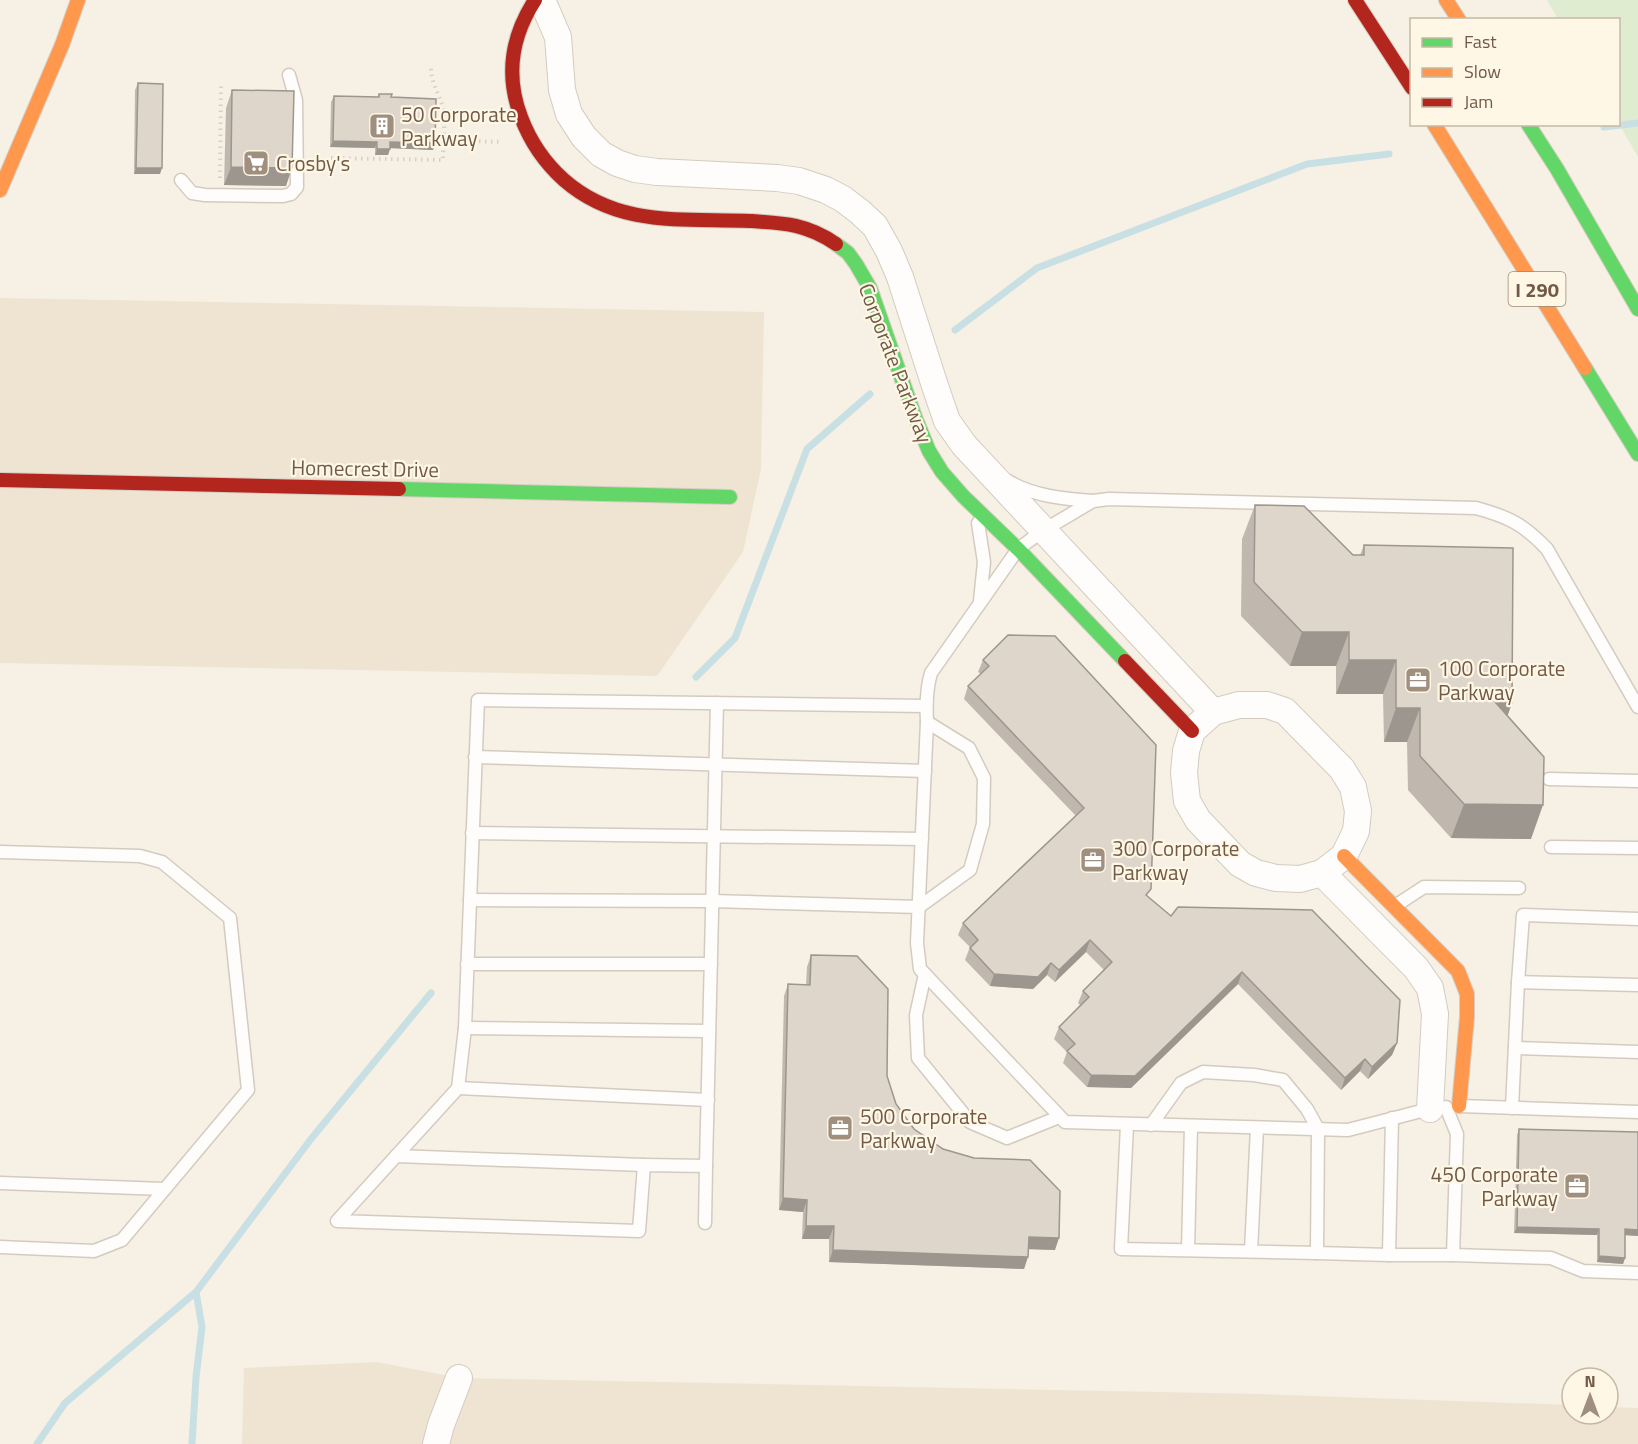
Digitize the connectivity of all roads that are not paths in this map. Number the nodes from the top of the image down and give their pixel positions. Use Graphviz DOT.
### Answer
graph roads {
  1 [pos="78,0"];
  2 [pos="535,0"];
  3 [pos="542,0"];
  4 [pos="1355,0"];
  5 [pos="1446,0"];
  6 [pos="1458,18"];
  7 [pos="289,75"];
  8 [pos="1410,85"];
  9 [pos="1435,126"];
  10 [pos="1529,126"];
  11 [pos="181,180"];
  12 [pos="1,186"];
  13 [pos="1638,309"];
  14 [pos="919,336"];
  15 [pos="889,344"];
  16 [pos="1638,454"];
  17 [pos="986,468"];
  18 [pos="0,480"];
  19 [pos="730,497"];
  20 [pos="968,500"];
  21 [pos="1093,501"];
  22 [pos="1044,530"];
  23 [pos="1018,549"];
  24 [pos="980,604"];
  25 [pos="717,703"];
  26 [pos="926,706"];
  27 [pos="1638,707"];
  28 [pos="1213,712"];
  29 [pos="927,722"];
  30 [pos="1192,731"];
  31 [pos="476,757"];
  32 [pos="716,766"];
  33 [pos="925,771"];
  34 [pos="1549,779"];
  35 [pos="1638,781"];
  36 [pos="472,833"];
  37 [pos="714,835"];
  38 [pos="922,839"];
  39 [pos="1551,848"];
  40 [pos="1638,848"];
  41 [pos="0,852"];
  42 [pos="1344,856"];
  43 [pos="1322,873"];
  44 [pos="1519,888"];
  45 [pos="470,900"];
  46 [pos="712,901"];
  47 [pos="919,907"];
  48 [pos="1385,916"];
  49 [pos="1638,918"];
  50 [pos="467,964"];
  51 [pos="711,964"];
  52 [pos="925,974"];
  53 [pos="1518,982"];
  54 [pos="1638,985"];
  55 [pos="465,1028"];
  56 [pos="709,1031"];
  57 [pos="1515,1047"];
  58 [pos="1638,1052"];
  59 [pos="458,1088"];
  60 [pos="708,1100"];
  61 [pos="1445,1107"];
  62 [pos="1512,1108"];
  63 [pos="1638,1112"];
  64 [pos="1059,1117"];
  65 [pos="1392,1118"];
  66 [pos="1127,1125"];
  67 [pos="1151,1125"];
  68 [pos="1191,1126"];
  69 [pos="1257,1128"];
  70 [pos="1318,1129"];
  71 [pos="396,1156"];
  72 [pos="644,1165"];
  73 [pos="706,1166"];
  74 [pos="0,1183"];
  75 [pos="164,1189"];
  76 [pos="705,1223"];
  77 [pos="0,1247"];
  78 [pos="1188,1250"];
  79 [pos="1251,1251"];
  80 [pos="1317,1253"];
  81 [pos="1389,1255"];
  82 [pos="1453,1255"];
  83 [pos="1638,1273"];
  84 [pos="459,1378"];
  85 [pos="436,1444"];
  1 -- 12 [label="main road"];
  2 -- 15 [label="main road, Corporate Parkway"];
  3 -- 14 [label="street, Corporate Parkway"];
  4 -- 8 [label="main road"];
  5 -- 6 [label="main road"];
  7 -- 11 [label="lane"];
  9 -- 16 [label="main road, I 290"];
  10 -- 13 [label="main road"];
  14 -- 15 [label="street"];
  14 -- 17 [label="street, Corporate Parkway"];
  15 -- 20 [label="main road, Corporate Parkway"];
  17 -- 21 [label="lane"];
  17 -- 22 [label="street, Corporate Parkway"];
  18 -- 19 [label="main road, Homecrest Drive"];
  20 -- 23 [label="main road, Corporate Parkway"];
  20 -- 24 [label="lane"];
  21 -- 22 [label="lane"];
  21 -- 27 [label="lane"];
  22 -- 23 [label="lane"];
  22 -- 28 [label="street, Corporate Parkway"];
  23 -- 24 [label="lane"];
  23 -- 30 [label="main road, Corporate Parkway"];
  24 -- 26 [label="lane"];
  25 -- 26 [label="lane"];
  25 -- 31 [label="lane"];
  25 -- 32 [label="lane"];
  26 -- 29 [label="lane"];
  28 -- 30 [label="street"];
  28 -- 42 [label="street"];
  29 -- 33 [label="lane"];
  29 -- 47 [label="lane"];
  30 -- 43 [label="street"];
  31 -- 32 [label="lane"];
  31 -- 36 [label="lane"];
  32 -- 33 [label="lane"];
  32 -- 37 [label="lane"];
  33 -- 38 [label="lane"];
  34 -- 35 [label="lane"];
  36 -- 37 [label="lane"];
  36 -- 45 [label="lane"];
  37 -- 38 [label="lane"];
  37 -- 46 [label="lane"];
  38 -- 47 [label="lane"];
  39 -- 40 [label="lane"];
  41 -- 75 [label="lane"];
  42 -- 43 [label="street"];
  42 -- 48 [label="main road"];
  43 -- 48 [label="street"];
  44 -- 48 [label="lane"];
  45 -- 46 [label="lane"];
  45 -- 50 [label="lane"];
  46 -- 47 [label="lane"];
  46 -- 51 [label="lane"];
  47 -- 52 [label="lane"];
  48 -- 61 [label="street"];
  48 -- 61 [label="main road"];
  49 -- 53 [label="lane"];
  50 -- 51 [label="lane"];
  50 -- 55 [label="lane"];
  51 -- 56 [label="lane"];
  52 -- 64 [label="lane"];
  52 -- 64 [label="lane"];
  53 -- 54 [label="lane"];
  53 -- 57 [label="lane"];
  55 -- 56 [label="lane"];
  55 -- 59 [label="lane"];
  56 -- 60 [label="lane"];
  57 -- 58 [label="lane"];
  57 -- 62 [label="lane"];
  59 -- 60 [label="lane"];
  59 -- 71 [label="lane"];
  60 -- 73 [label="lane"];
  61 -- 62 [label="lane"];
  61 -- 65 [label="lane"];
  61 -- 82 [label="lane"];
  62 -- 63 [label="lane"];
  64 -- 66 [label="lane"];
  65 -- 70 [label="lane"];
  65 -- 81 [label="lane"];
  66 -- 67 [label="lane"];
  66 -- 78 [label="lane"];
  67 -- 68 [label="lane"];
  67 -- 70 [label="lane"];
  68 -- 69 [label="lane"];
  68 -- 78 [label="lane"];
  69 -- 70 [label="lane"];
  69 -- 79 [label="lane"];
  70 -- 80 [label="lane"];
  71 -- 72 [label="lane"];
  71 -- 72 [label="lane"];
  72 -- 73 [label="lane"];
  73 -- 76 [label="lane"];
  74 -- 75 [label="lane"];
  75 -- 77 [label="lane"];
  78 -- 79 [label="lane"];
  79 -- 80 [label="lane"];
  80 -- 81 [label="lane"];
  81 -- 82 [label="lane"];
  82 -- 83 [label="lane"];
  84 -- 85 [label="street"];
}
